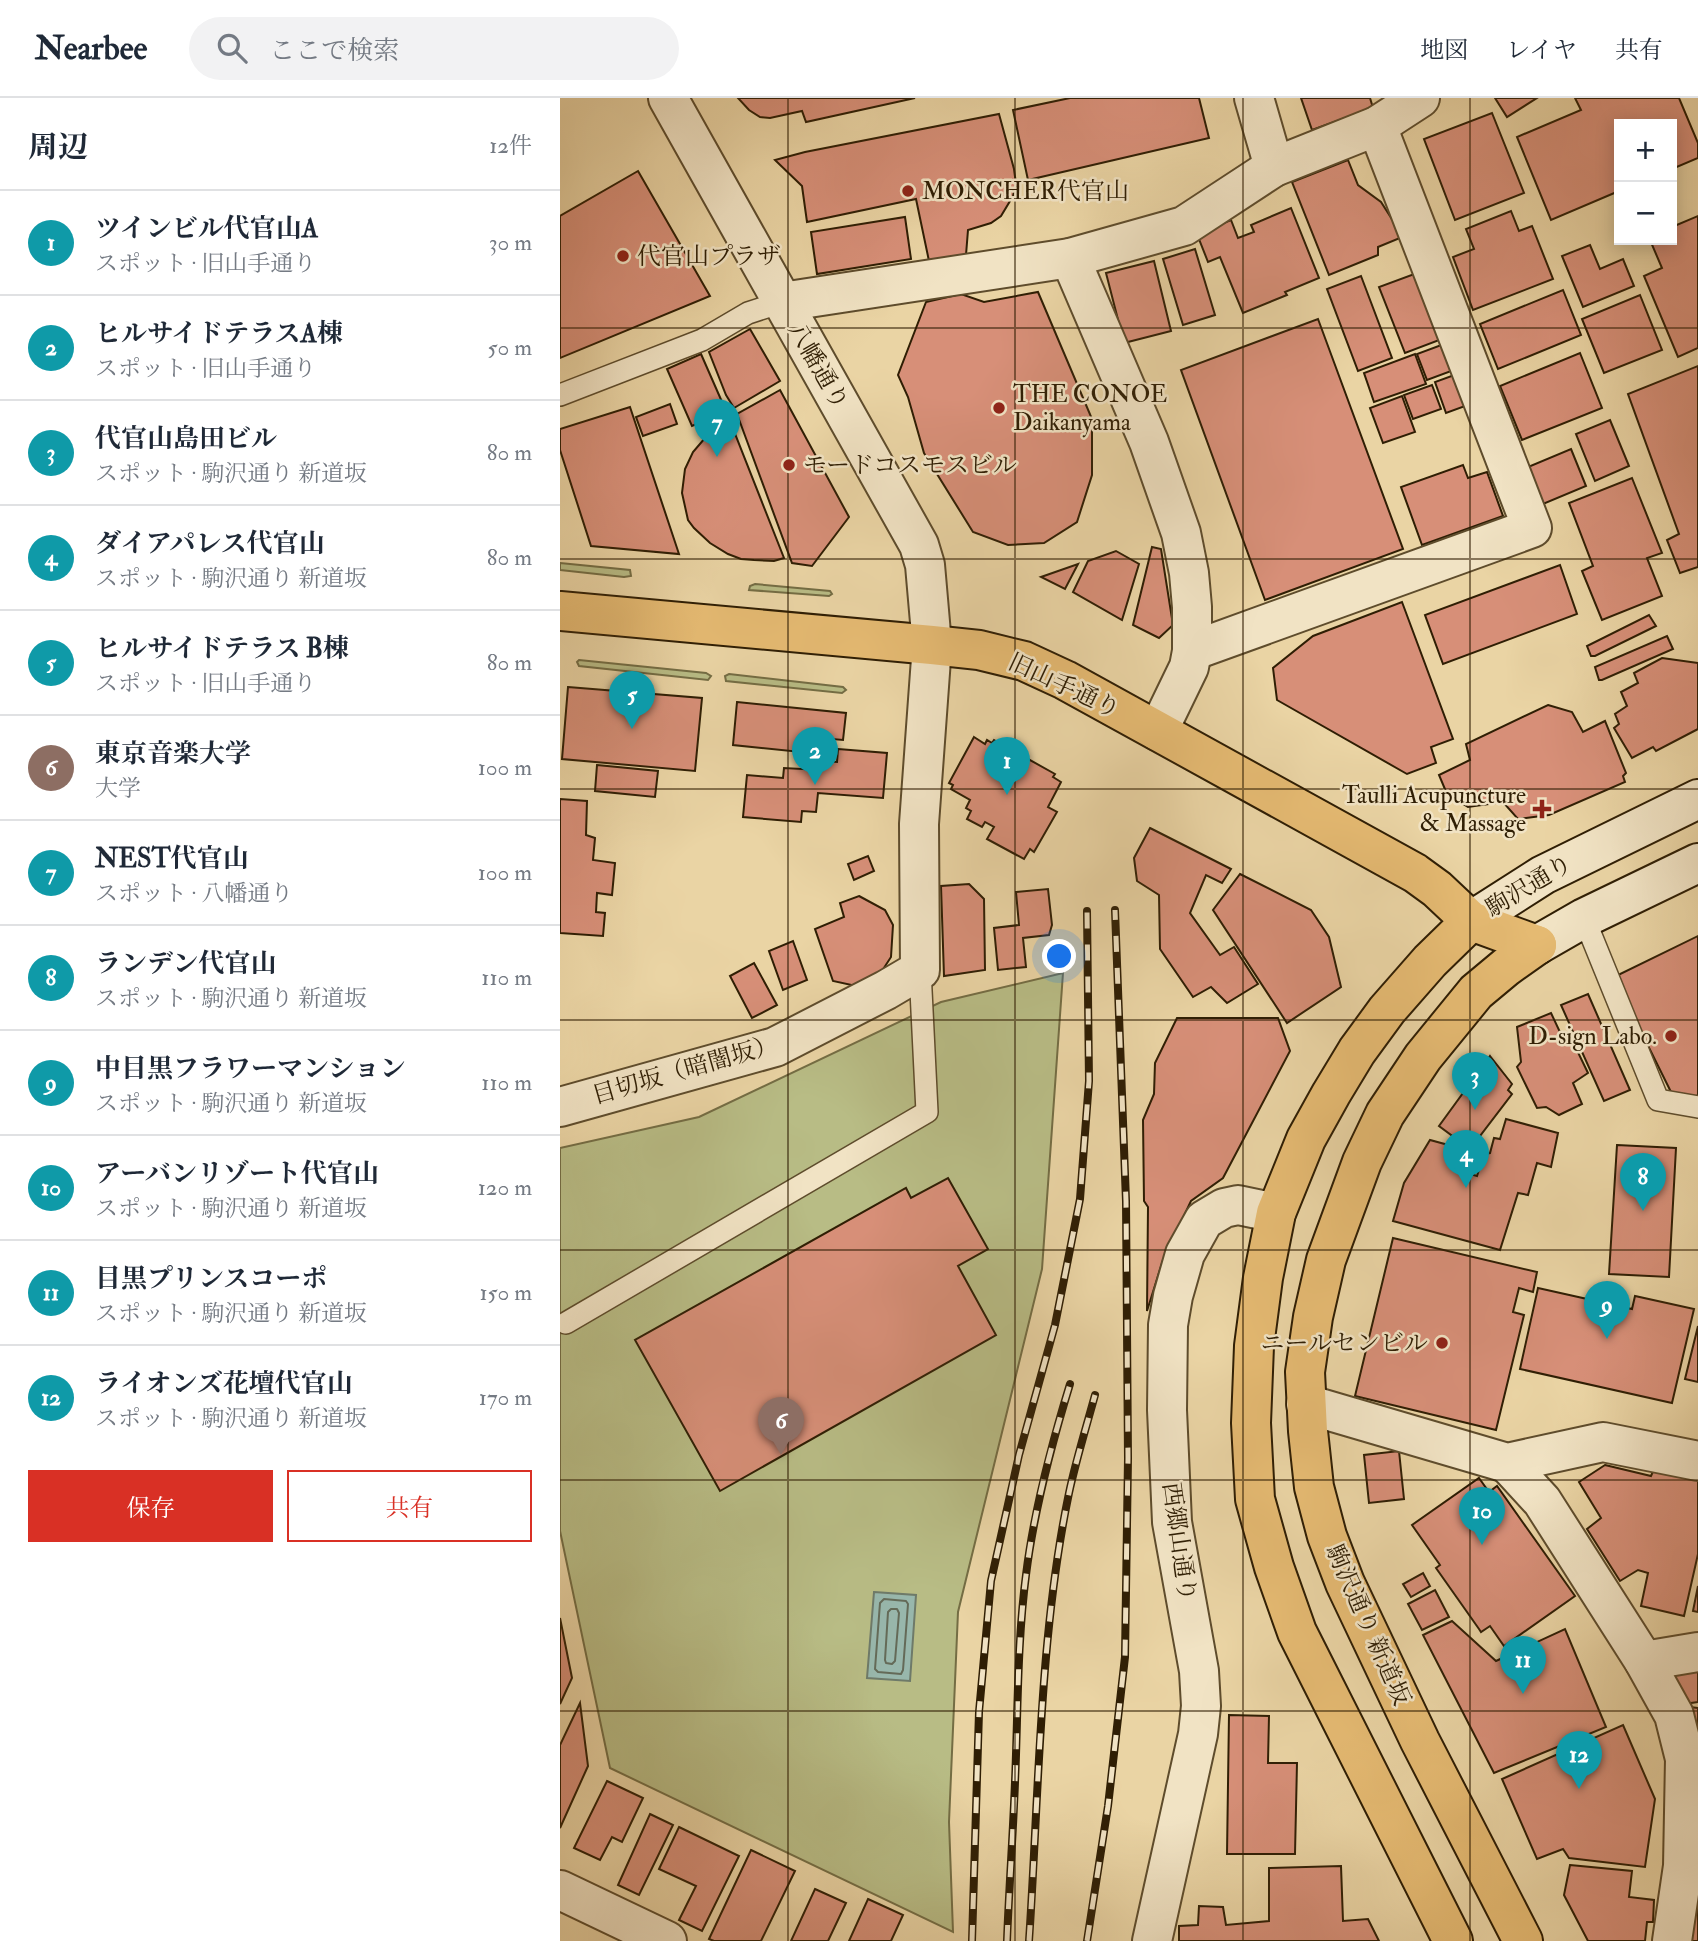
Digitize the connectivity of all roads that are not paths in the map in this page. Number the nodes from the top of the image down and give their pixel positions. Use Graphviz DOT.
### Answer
graph roads {
  1 [pos="668,98"];
  2 [pos="1254,98"];
  3 [pos="1420,98"];
  4 [pos="1377,126"];
  5 [pos="1274,167"];
  6 [pos="1070,258"];
  7 [pos="782,302"];
  8 [pos="560,395"];
  9 [pos="560,611"];
  10 [pos="932,645"];
  11 [pos="1192,651"];
  12 [pos="1158,731"];
  13 [pos="1698,799"];
  14 [pos="1698,863"];
  15 [pos="1584,918"];
  16 [pos="1471,921"];
  17 [pos="1537,945"];
  18 [pos="920,970"];
  19 [pos="1476,992"];
  20 [pos="560,1107"];
  21 [pos="1698,1107"];
  22 [pos="1276,1213"];
  23 [pos="566,1323"];
  24 [pos="1306,1404"];
  25 [pos="1698,1461"];
  26 [pos="1507,1463"];
  27 [pos="1698,1652"];
  28 [pos="1644,1661"];
  29 [pos="560,1890"];
  30 [pos="616,1929"];
  31 [pos="1519,1934"];
  32 [pos="667,1941"];
  33 [pos="1152,1941"];
  34 [pos="1452,1941"];
  35 [pos="1672,1941"];
  1 -- 7 [label="street, 八幡通り"];
  2 -- 5 [label="street"];
  3 -- 4 [label="street"];
  4 -- 5 [label="street"];
  4 -- 11 [label="street"];
  5 -- 6 [label="street"];
  6 -- 7 [label="street"];
  6 -- 11 [label="street"];
  7 -- 8 [label="lane"];
  7 -- 10 [label="street, 八幡通り"];
  9 -- 10 [label="main road, 旧山手通り"];
  10 -- 12 [label="main road, 旧山手通り"];
  10 -- 18 [label="street, 八幡通り"];
  11 -- 12 [label="street"];
  12 -- 16 [label="main road, 旧山手通り"];
  13 -- 16 [label="street, 駒沢通り"];
  14 -- 15 [label="street"];
  15 -- 17 [label="street"];
  15 -- 21 [label="lane"];
  16 -- 17 [label="main road, 旧山手通り"];
  16 -- 19 [label="main road"];
  16 -- 22 [label="main road, 駒沢通り"];
  17 -- 19 [label="main road"];
  18 -- 20 [label="street, 目切坂（暗闇坂）"];
  18 -- 23 [label="lane"];
  19 -- 24 [label="main road, 駒沢通り 新道坂"];
  22 -- 33 [label="street, 西郷山通り"];
  22 -- 34 [label="main road"];
  24 -- 26 [label="street"];
  24 -- 31 [label="main road, 駒沢通り 新道坂"];
  25 -- 26 [label="street"];
  26 -- 28 [label="street"];
  27 -- 28 [label="street"];
  28 -- 35 [label="street"];
  29 -- 30 [label="street"];
  30 -- 32 [label="street"];
}
